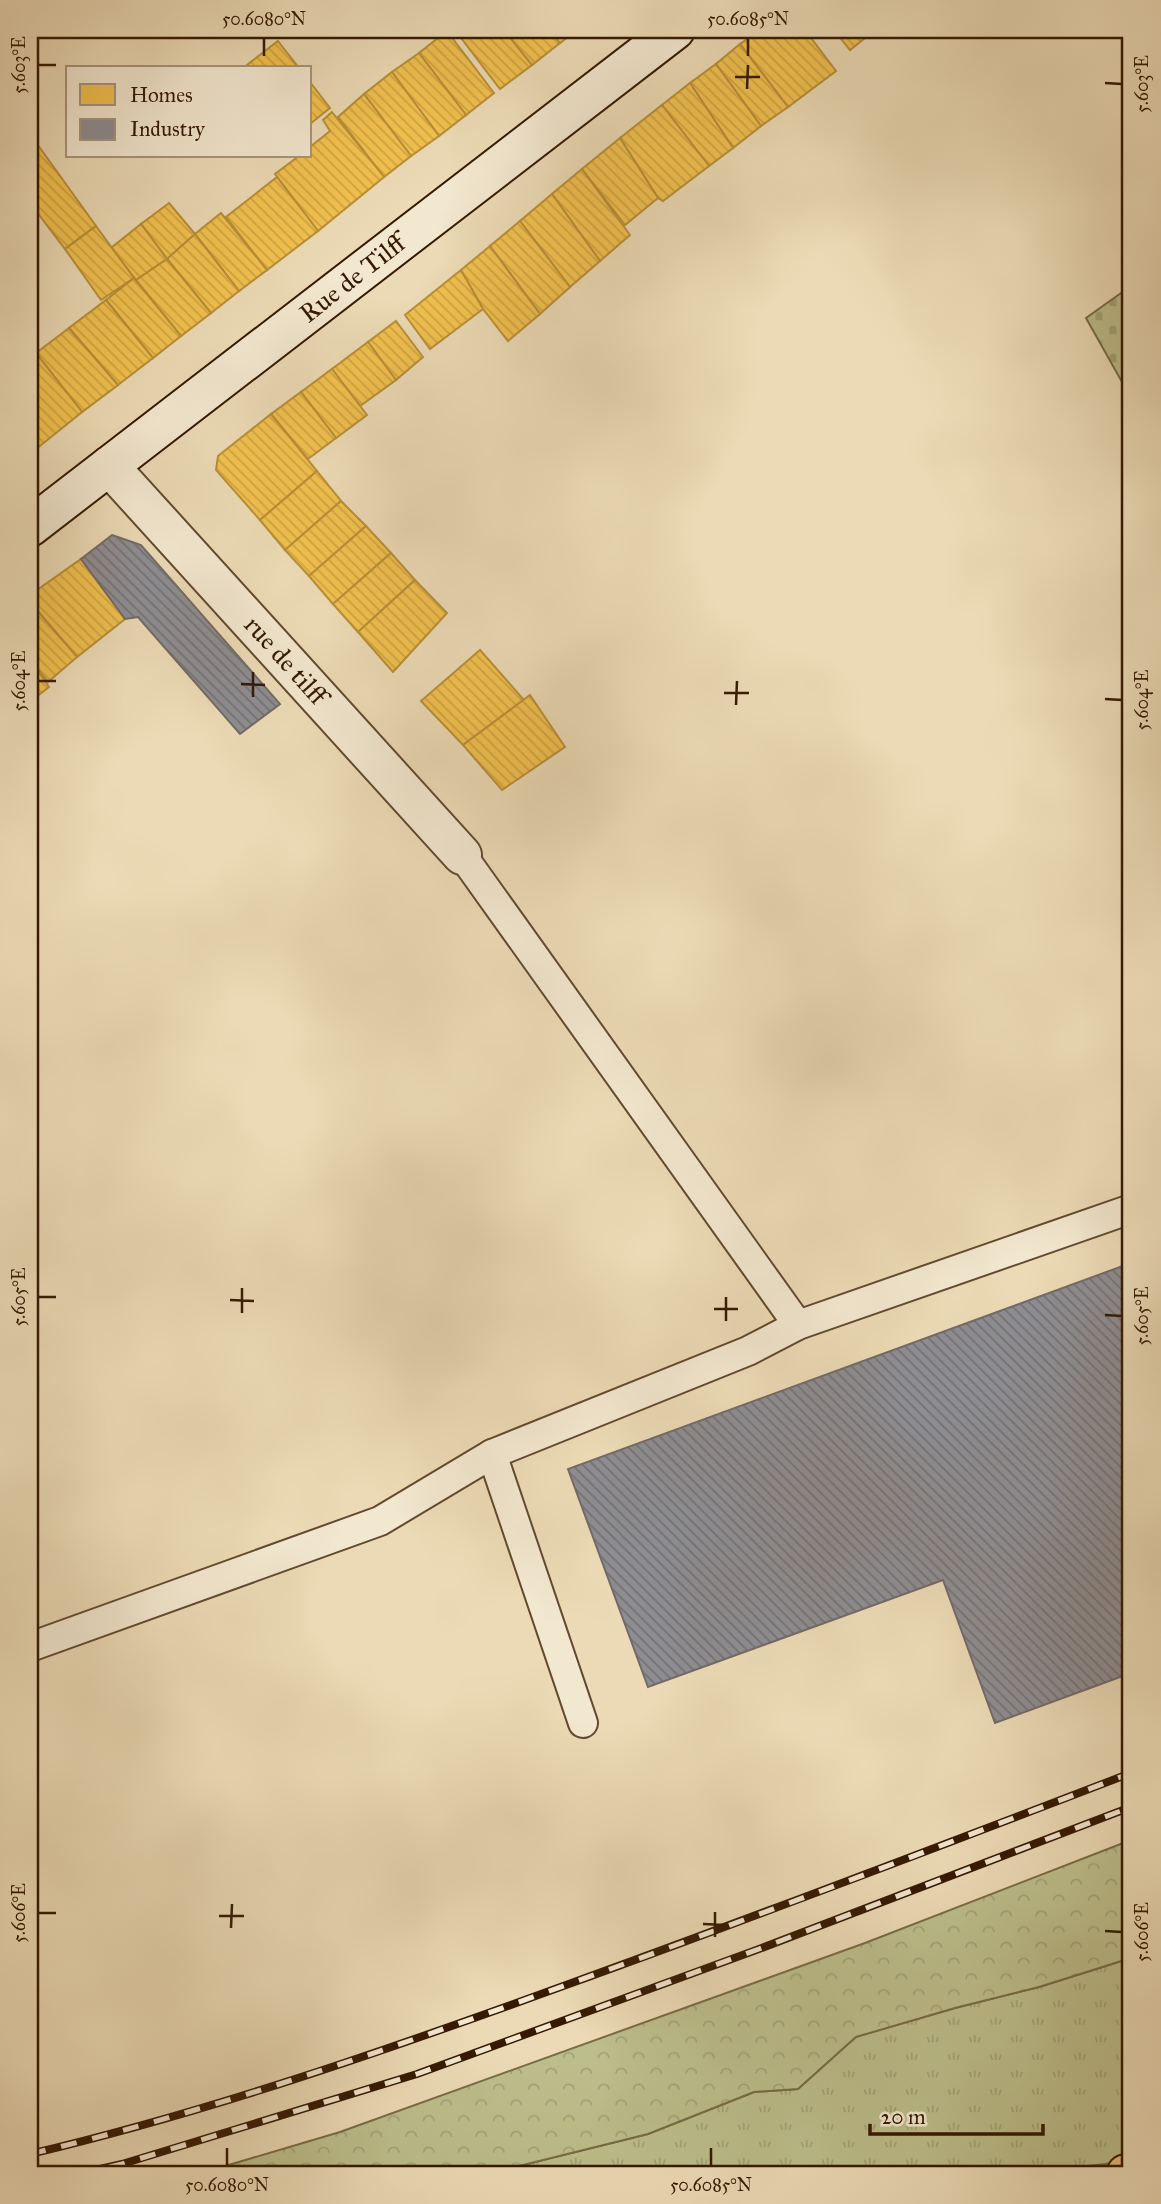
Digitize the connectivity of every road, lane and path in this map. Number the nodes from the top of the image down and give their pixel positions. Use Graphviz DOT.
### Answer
graph roads {
  1 [pos="675,30"];
  2 [pos="110,466"];
  3 [pos="30,527"];
  4 [pos="462,855"];
  5 [pos="1131,1209"];
  6 [pos="798,1325"];
  7 [pos="492,1454"];
  8 [pos="30,1647"];
  9 [pos="583,1723"];
  1 -- 2 [label="main road, Rue de Tilff"];
  2 -- 3 [label="main road, Rue de Tilff"];
  2 -- 4 [label="main road, rue de tilff"];
  4 -- 6 [label="lane"];
  5 -- 6 [label="lane"];
  6 -- 7 [label="lane"];
  7 -- 8 [label="lane"];
  7 -- 9 [label="lane"];
}
